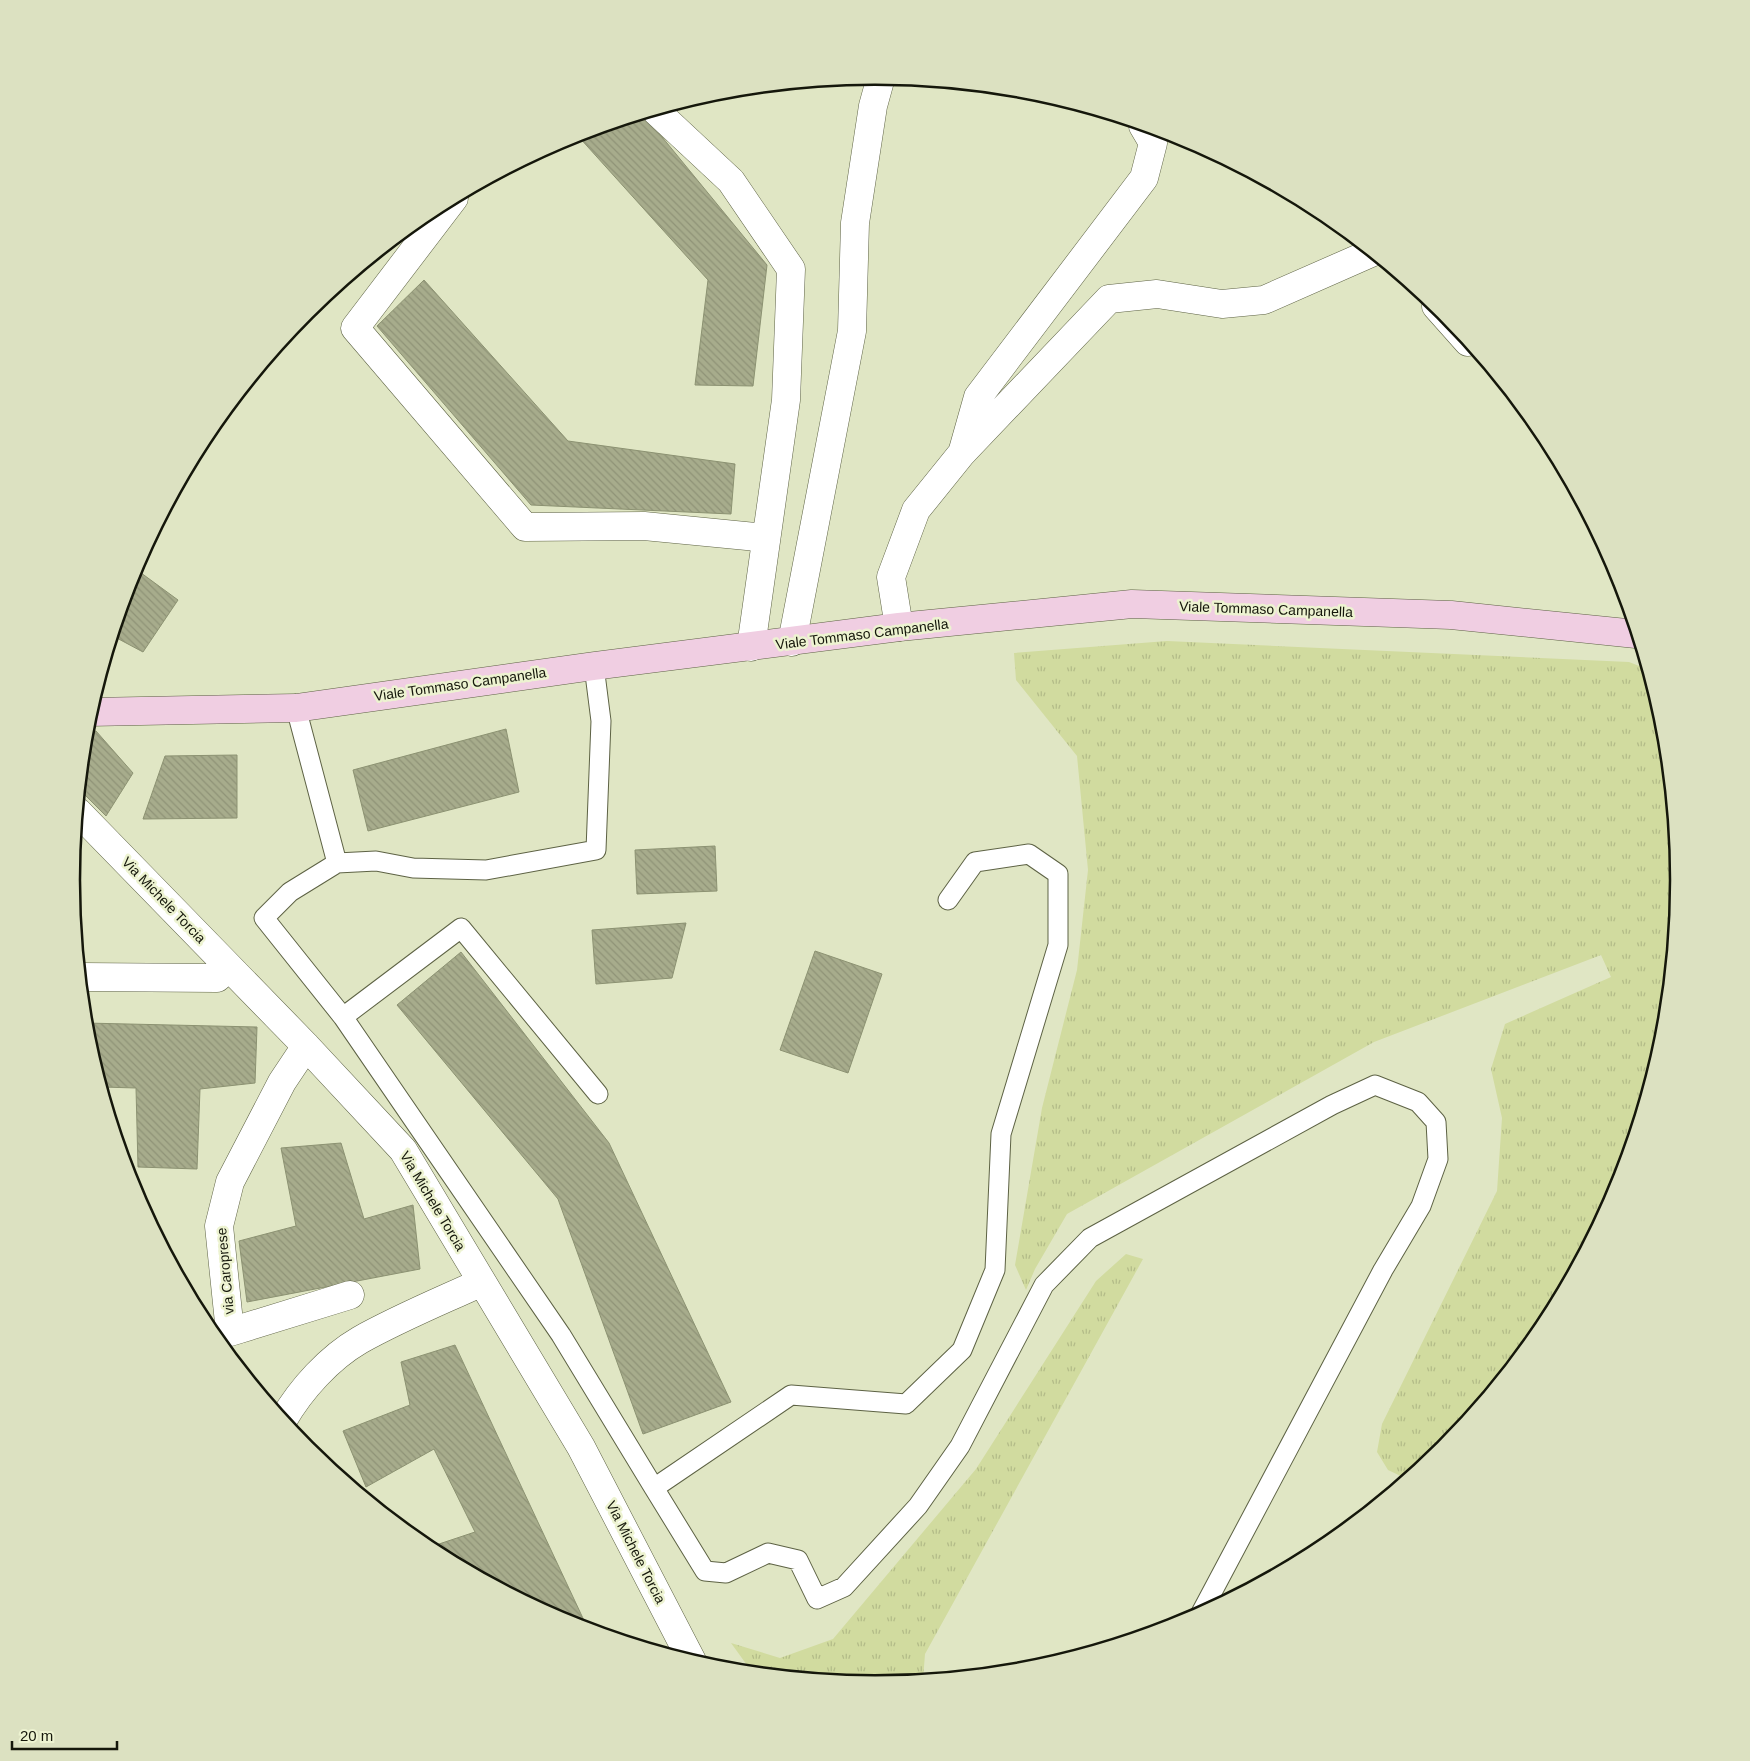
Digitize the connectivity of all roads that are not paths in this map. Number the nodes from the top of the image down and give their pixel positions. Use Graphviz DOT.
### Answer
graph roads {
  1 [pos="879,85"];
  2 [pos="661,115"];
  3 [pos="1148,134"];
  4 [pos="442,213"];
  5 [pos="1366,255"];
  6 [pos="962,453"];
  7 [pos="766,538"];
  8 [pos="899,627"];
  9 [pos="1631,633"];
  10 [pos="792,642"];
  11 [pos="751,648"];
  12 [pos="594,666"];
  13 [pos="296,708"];
  14 [pos="98,712"];
  15 [pos="83,817"];
  16 [pos="337,863"];
  17 [pos="948,900"];
  18 [pos="229,967"];
  19 [pos="86,978"];
  20 [pos="343,1017"];
  21 [pos="306,1046"];
  22 [pos="598,1094"];
  23 [pos="482,1282"];
  24 [pos="350,1295"];
  25 [pos="286,1415"];
  26 [pos="654,1488"];
  27 [pos="1208,1603"];
  28 [pos="688,1652"];
  1 -- 10 [label="street"];
  2 -- 7 [label="street"];
  3 -- 6 [label="street"];
  4 -- 7 [label="street"];
  5 -- 6 [label="street"];
  6 -- 8 [label="street"];
  7 -- 11 [label="street"];
  8 -- 9 [label="street, Viale Tommaso Campanella"];
  8 -- 10 [label="street, Viale Tommaso Campanella"];
  10 -- 11 [label="street, Viale Tommaso Campanella"];
  11 -- 12 [label="street, Viale Tommaso Campanella"];
  12 -- 13 [label="street, Viale Tommaso Campanella"];
  12 -- 16 [label="lane"];
  13 -- 14 [label="street, Viale Tommaso Campanella"];
  13 -- 16 [label="lane"];
  15 -- 18 [label="street, Via Michele Torcia"];
  16 -- 20 [label="lane"];
  17 -- 26 [label="lane"];
  18 -- 19 [label="street"];
  18 -- 21 [label="street, Via Michele Torcia"];
  20 -- 22 [label="lane"];
  20 -- 26 [label="lane"];
  21 -- 23 [label="street, Via Michele Torcia"];
  21 -- 24 [label="street, via Caroprese"];
  23 -- 25 [label="street"];
  23 -- 28 [label="street, Via Michele Torcia"];
  26 -- 27 [label="lane"];
}
